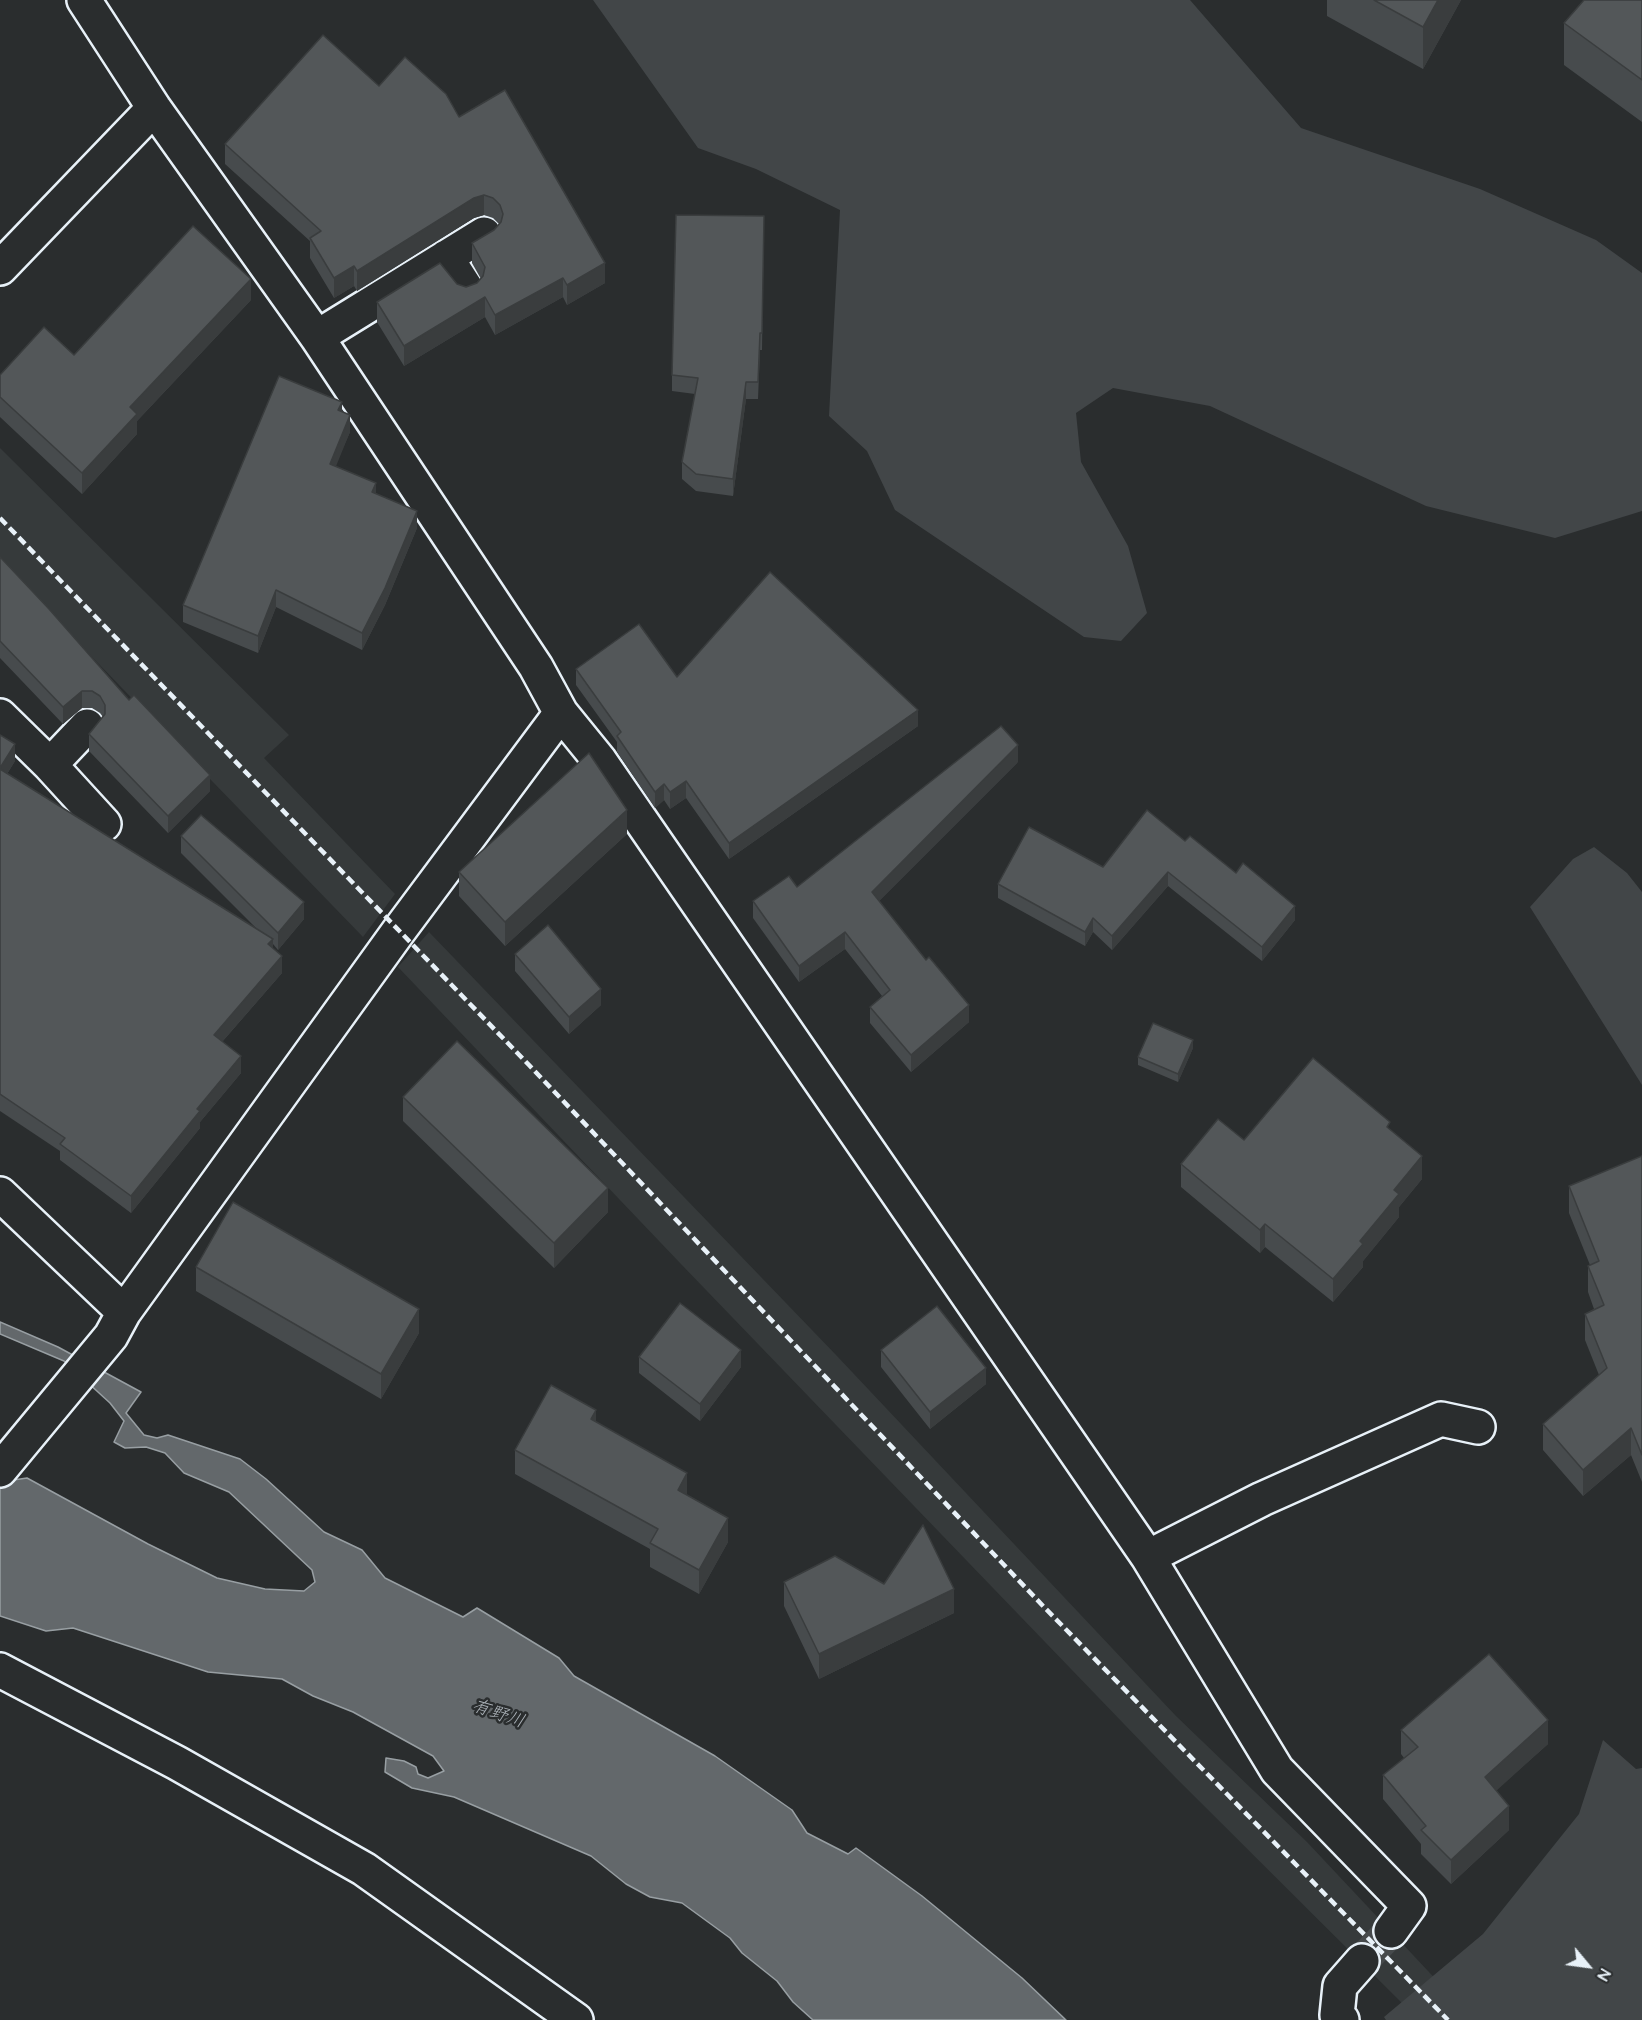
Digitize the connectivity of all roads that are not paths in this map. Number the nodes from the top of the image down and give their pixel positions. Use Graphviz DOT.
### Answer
graph roads {
  1 [pos="84,0"];
  2 [pos="154,108"];
  3 [pos="484,234"];
  4 [pos="446,257"];
  5 [pos="0,268"];
  6 [pos="466,288"];
  7 [pos="317,338"];
  8 [pos="561,713"];
  9 [pos="0,716"];
  10 [pos="87,726"];
  11 [pos="50,765"];
  12 [pos="104,824"];
  13 [pos="0,1194"];
  14 [pos="117,1324"];
  15 [pos="1478,1428"];
  16 [pos="0,1470"];
  17 [pos="1148,1557"];
  18 [pos="0,1670"];
  19 [pos="1391,1931"];
  20 [pos="1362,1961"];
  21 [pos="576,2020"];
  22 [pos="1342,2020"];
  1 -- 2 [label="street"];
  2 -- 5 [label="street"];
  2 -- 7 [label="street"];
  3 -- 4 [label="street"];
  4 -- 6 [label="street"];
  4 -- 7 [label="street"];
  7 -- 8 [label="street"];
  8 -- 14 [label="street"];
  8 -- 17 [label="street"];
  9 -- 11 [label="street"];
  10 -- 11 [label="street"];
  11 -- 12 [label="street"];
  13 -- 14 [label="street"];
  14 -- 16 [label="street"];
  15 -- 17 [label="street"];
  17 -- 19 [label="street"];
  18 -- 21 [label="street"];
  20 -- 22 [label="street"];
}
